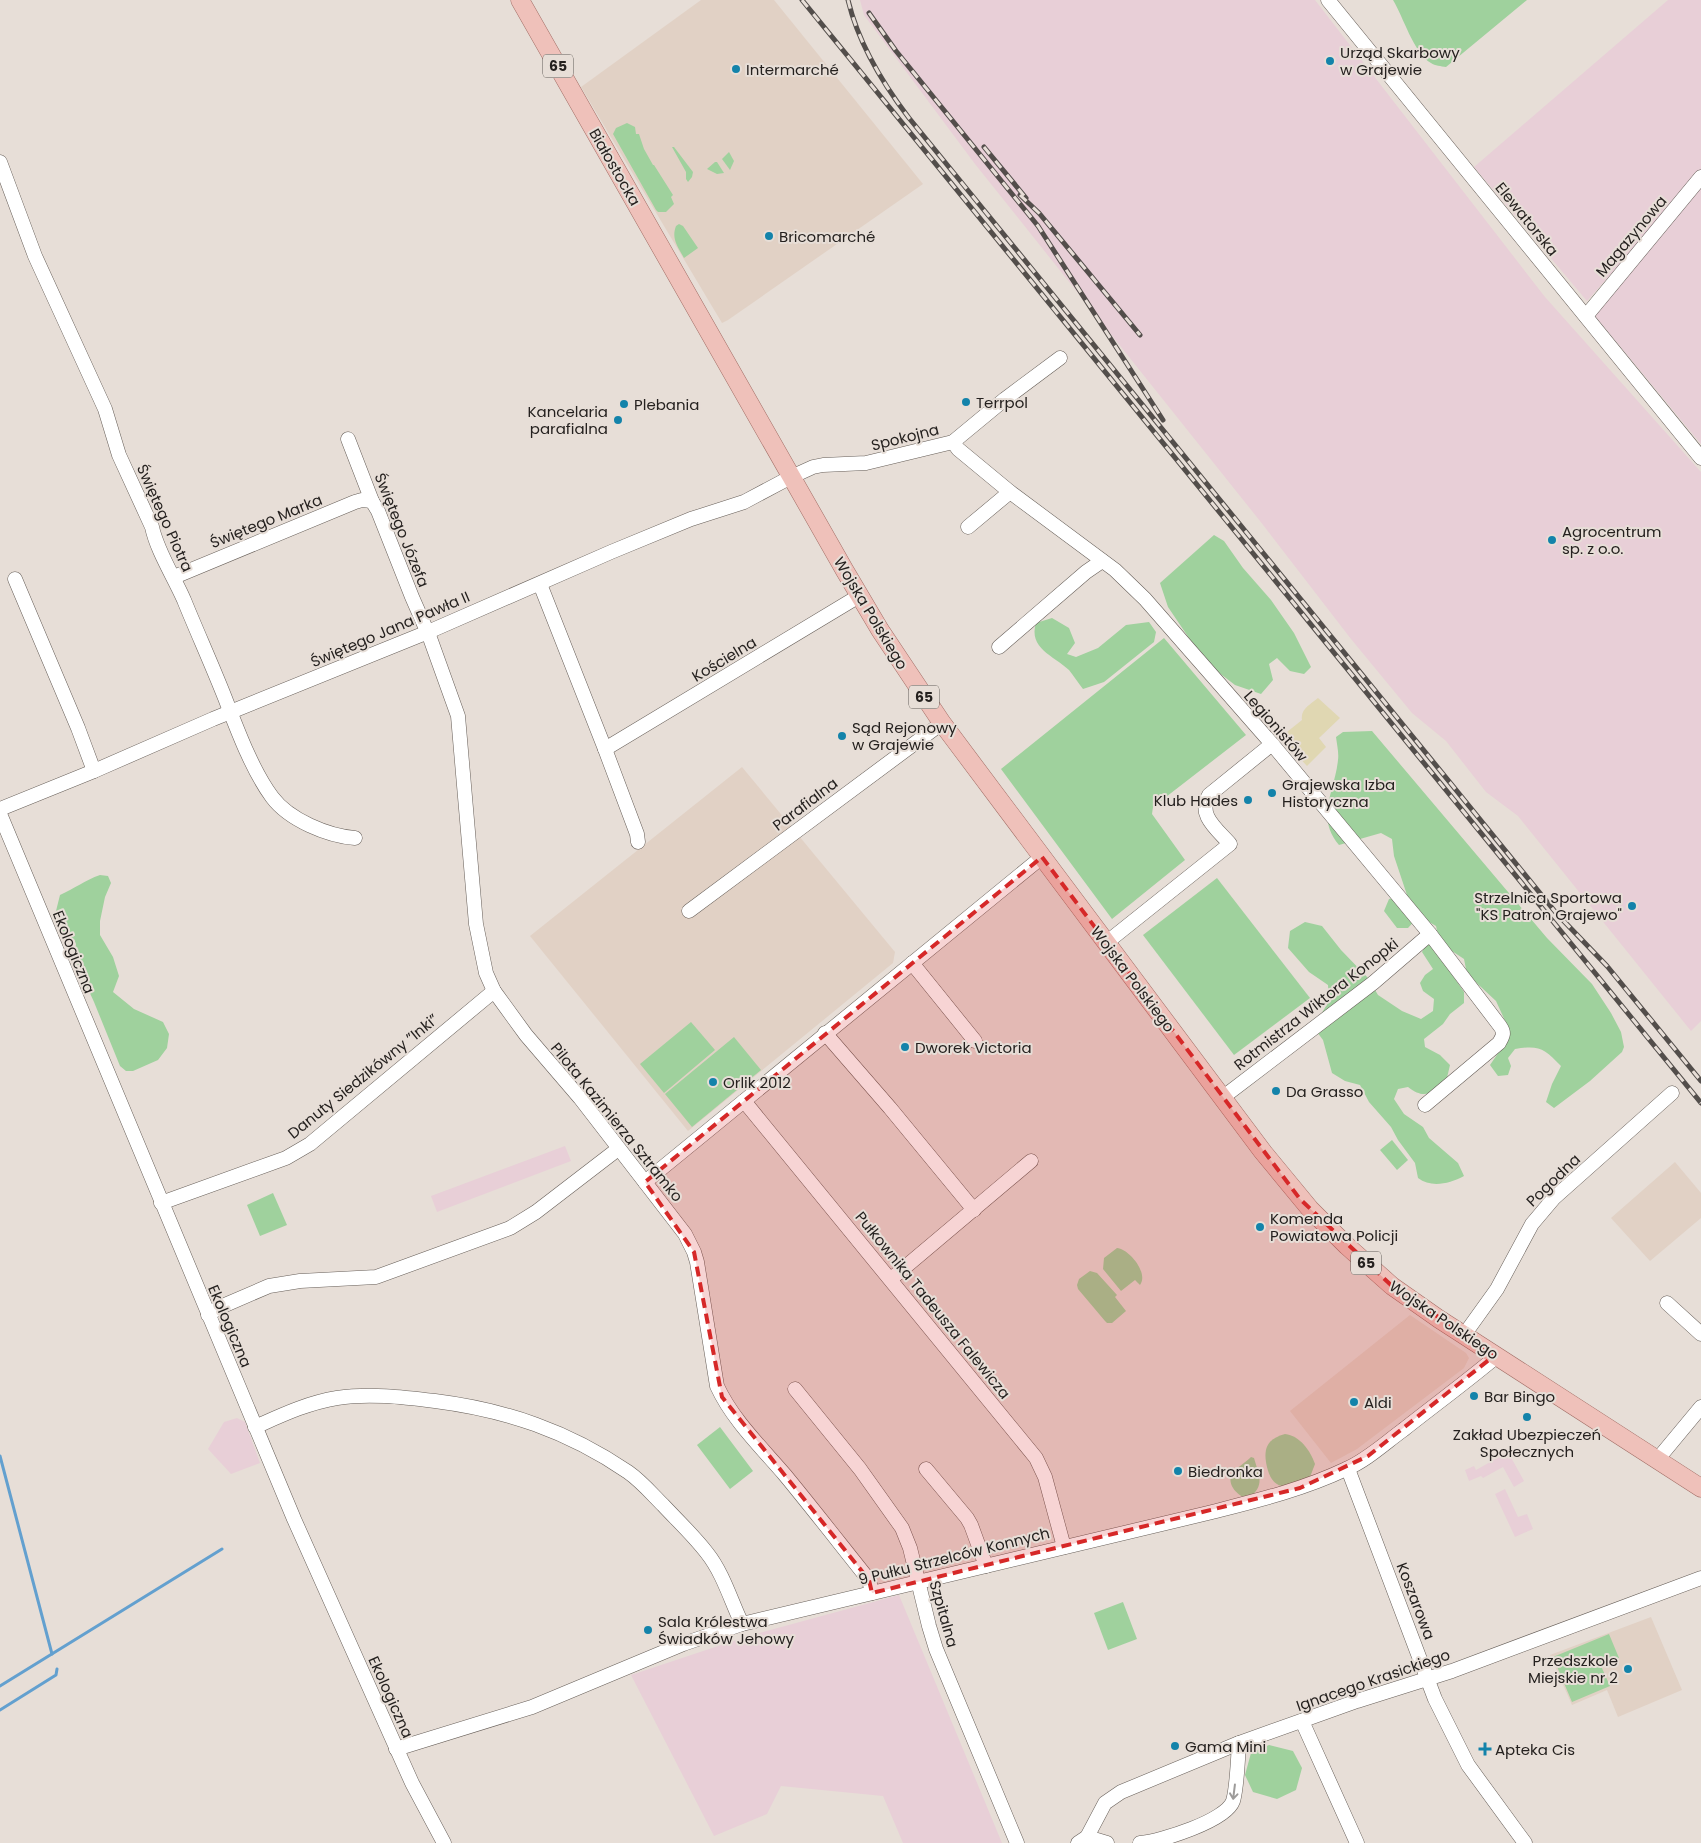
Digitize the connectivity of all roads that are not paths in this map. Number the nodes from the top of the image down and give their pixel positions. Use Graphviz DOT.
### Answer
graph roads {
  1 [pos="520,0"];
  2 [pos="1328,0"];
  3 [pos="0,162"];
  4 [pos="1701,176"];
  5 [pos="1586,316"];
  6 [pos="711,334"];
  7 [pos="1060,358"];
  8 [pos="348,439"];
  9 [pos="953,442"];
  10 [pos="1701,458"];
  11 [pos="791,477"];
  12 [pos="1010,492"];
  13 [pos="372,501"];
  14 [pos="968,527"];
  15 [pos="1102,561"];
  16 [pos="174,577"];
  17 [pos="16,579"];
  18 [pos="540,584"];
  19 [pos="859,596"];
  20 [pos="428,632"];
  21 [pos="998,647"];
  22 [pos="230,713"];
  23 [pos="942,723"];
  24 [pos="1272,744"];
  25 [pos="605,749"];
  26 [pos="94,771"];
  27 [pos="0,809"];
  28 [pos="0,814"];
  29 [pos="355,838"];
  30 [pos="638,842"];
  31 [pos="1042,857"];
  32 [pos="689,911"];
  33 [pos="1430,934"];
  34 [pos="1106,943"];
  35 [pos="912,963"];
  36 [pos="494,991"];
  37 [pos="825,1033"];
  38 [pos="975,1041"];
  39 [pos="1672,1093"];
  40 [pos="1222,1098"];
  41 [pos="744,1101"];
  42 [pos="1425,1105"];
  43 [pos="618,1149"];
  44 [pos="1031,1161"];
  45 [pos="645,1182"];
  46 [pos="161,1203"];
  47 [pos="974,1210"];
  48 [pos="890,1279"];
  49 [pos="1667,1303"];
  50 [pos="208,1315"];
  51 [pos="1701,1334"];
  52 [pos="1464,1335"];
  53 [pos="1496,1356"];
  54 [pos="794,1389"];
  55 [pos="1701,1407"];
  56 [pos="255,1427"];
  57 [pos="1657,1460"];
  58 [pos="1348,1468"];
  59 [pos="926,1470"];
  60 [pos="1701,1488"];
  61 [pos="1064,1547"];
  62 [pos="986,1566"];
  63 [pos="1701,1578"];
  64 [pos="918,1582"];
  65 [pos="872,1593"];
  66 [pos="742,1624"];
  67 [pos="1428,1679"];
  68 [pos="1302,1721"];
  69 [pos="1239,1743"];
  70 [pos="396,1749"];
  71 [pos="1082,1840"];
  72 [pos="444,1843"];
  73 [pos="1017,1843"];
  74 [pos="1107,1843"];
  75 [pos="1140,1843"];
  76 [pos="1358,1843"];
  77 [pos="1525,1843"];
  1 -- 6 [label="main road, Białostocka / 65"];
  2 -- 5 [label="street, Elewatorska"];
  3 -- 16 [label="street, Świętego Piotra"];
  4 -- 5 [label="street, Magazynowa"];
  5 -- 10 [label="street, Elewatorska"];
  6 -- 11 [label="main road, Wojska Polskiego / 65"];
  7 -- 9 [label="street, Spokojna"];
  8 -- 13 [label="street, Świętego Józefa"];
  9 -- 11 [label="street, Spokojna"];
  9 -- 12 [label="street, Legionistów"];
  11 -- 18 [label="street, Świętego Jana Pawła II"];
  11 -- 19 [label="main road, Wojska Polskiego / 65"];
  12 -- 14 [label="street"];
  12 -- 15 [label="street, Legionistów"];
  13 -- 16 [label="street, Świętego Marka"];
  13 -- 20 [label="street, Świętego Józefa"];
  15 -- 21 [label="street"];
  15 -- 24 [label="street, Legionistów"];
  16 -- 22 [label="street, Świętego Piotra"];
  17 -- 26 [label="street"];
  18 -- 20 [label="street, Świętego Jana Pawła II"];
  18 -- 25 [label="street"];
  19 -- 23 [label="main road, Wojska Polskiego / 65"];
  19 -- 25 [label="street, Kościelna"];
  20 -- 22 [label="street, Świętego Jana Pawła II"];
  20 -- 36 [label="street, Pilota Kazimierza Sztramko"];
  22 -- 26 [label="street, Świętego Jana Pawła II"];
  22 -- 29 [label="street, Świętego Piotra"];
  23 -- 31 [label="main road, Wojska Polskiego / 65"];
  23 -- 32 [label="street, Parafialna"];
  24 -- 33 [label="street, Legionistów"];
  24 -- 34 [label="street"];
  25 -- 30 [label="street"];
  26 -- 27 [label="street, Świętego Jana Pawła II"];
  28 -- 46 [label="street, Ekologiczna"];
  31 -- 34 [label="main road, Wojska Polskiego / 65"];
  31 -- 35 [label="street"];
  33 -- 40 [label="street, Rotmistrza Wiktora Konopki"];
  33 -- 42 [label="street, Legionistów"];
  34 -- 40 [label="main road, Wojska Polskiego / 65"];
  35 -- 37 [label="street"];
  35 -- 38 [label="street"];
  36 -- 43 [label="street, Pilota Kazimierza Sztramko"];
  36 -- 46 [label="street, Danuty Siedzikówny ”Inki”"];
  37 -- 41 [label="street"];
  37 -- 47 [label="street"];
  39 -- 52 [label="street, Pogodna"];
  40 -- 52 [label="main road, Wojska Polskiego / 65"];
  41 -- 45 [label="street"];
  41 -- 48 [label="street, Pułkownika Tadeusza Falewicza"];
  43 -- 45 [label="street, Pilota Kazimierza Sztramko"];
  43 -- 50 [label="street"];
  44 -- 47 [label="street"];
  45 -- 65 [label="street, Pilota Kazimierza Sztramko"];
  46 -- 50 [label="street, Ekologiczna"];
  47 -- 48 [label="street"];
  48 -- 61 [label="street, Pułkownika Tadeusza Falewicza"];
  49 -- 51 [label="street"];
  50 -- 56 [label="street, Ekologiczna"];
  52 -- 53 [label="main road, Wojska Polskiego / 65"];
  53 -- 57 [label="main road, Wojska Polskiego / 65"];
  53 -- 58 [label="street, 9 Pułku Strzelców Konnych"];
  54 -- 64 [label="street, Szpitalna"];
  55 -- 57 [label="street"];
  56 -- 66 [label="street"];
  56 -- 70 [label="street, Ekologiczna"];
  57 -- 60 [label="main road, Wojska Polskiego / 65"];
  58 -- 61 [label="street, 9 Pułku Strzelców Konnych"];
  58 -- 67 [label="street, Koszarowa"];
  59 -- 62 [label="street"];
  61 -- 62 [label="street, 9 Pułku Strzelców Konnych"];
  62 -- 64 [label="street, 9 Pułku Strzelców Konnych"];
  63 -- 67 [label="street, Ignacego Krasickiego"];
  64 -- 65 [label="street, 9 Pułku Strzelców Konnych"];
  64 -- 73 [label="street, Szpitalna"];
  65 -- 66 [label="street, 9 Pułku Strzelców Konnych"];
  66 -- 70 [label="street, 9 Pułku Strzelców Konnych"];
  67 -- 68 [label="street, Ignacego Krasickiego"];
  67 -- 77 [label="street, Koszarowa"];
  68 -- 69 [label="street, Ignacego Krasickiego"];
  68 -- 76 [label="street"];
  69 -- 71 [label="street, Ignacego Krasickiego"];
  69 -- 75 [label="street, one-way"];
  70 -- 72 [label="street, Ekologiczna"];
  71 -- 74 [label="street"];
}
